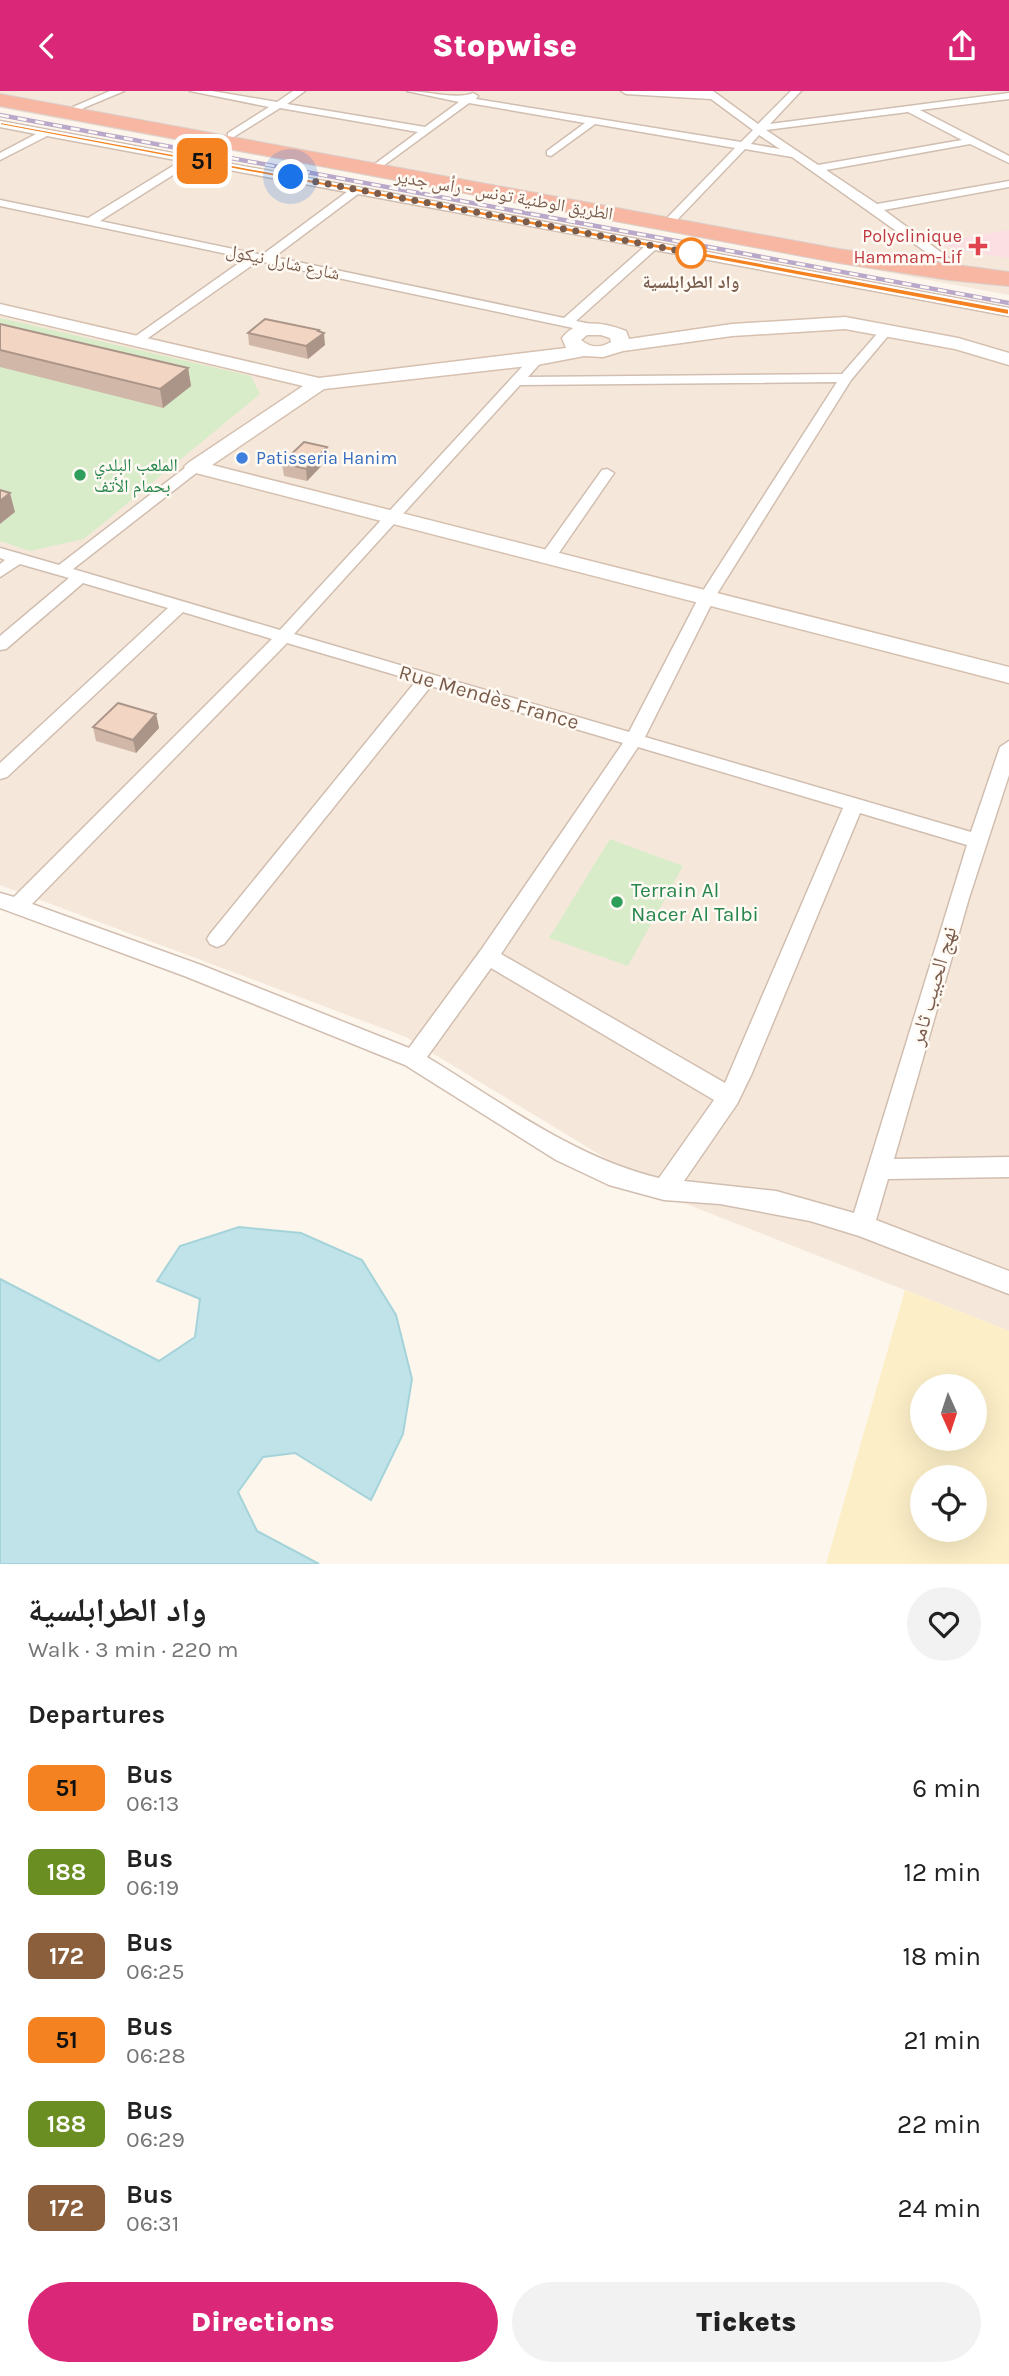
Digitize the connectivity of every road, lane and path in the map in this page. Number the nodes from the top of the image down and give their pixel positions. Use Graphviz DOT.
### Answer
graph roads {
  1 [pos="119,91"];
  2 [pos="195,91"];
  3 [pos="300,91"];
  4 [pos="412,91"];
  5 [pos="480,91"];
  6 [pos="626,91"];
  7 [pos="796,91"];
  8 [pos="1000,91"];
  9 [pos="0,93"];
  10 [pos="711,94"];
  11 [pos="1009,95"];
  12 [pos="0,100"];
  13 [pos="467,100"];
  14 [pos="277,105"];
  15 [pos="78,107"];
  16 [pos="912,110"];
  17 [pos="593,121"];
  18 [pos="0,124"];
  19 [pos="760,129"];
  20 [pos="425,130"];
  21 [pos="47,132"];
  22 [pos="232,135"];
  23 [pos="971,141"];
  24 [pos="744,146"];
  25 [pos="551,153"];
  26 [pos="799,155"];
  27 [pos="0,156"];
  28 [pos="191,159"];
  29 [pos="1009,160"];
  30 [pos="377,168"];
  31 [pos="819,168"];
  32 [pos="1009,184"];
  33 [pos="357,190"];
  34 [pos="0,203"];
  35 [pos="875,208"];
  36 [pos="672,219"];
  37 [pos="90,222"];
  38 [pos="652,246"];
  39 [pos="261,257"];
  40 [pos="950,265"];
  41 [pos="1009,271"];
  42 [pos="1009,279"];
  43 [pos="0,309"];
  44 [pos="1009,312"];
  45 [pos="887,330"];
  46 [pos="574,337"];
  47 [pos="617,340"];
  48 [pos="138,341"];
  49 [pos="537,359"];
  50 [pos="1009,359"];
  51 [pos="846,378"];
  52 [pos="517,381"];
  53 [pos="319,384"];
  54 [pos="195,467"];
  55 [pos="607,473"];
  56 [pos="391,516"];
  57 [pos="9,556"];
  58 [pos="548,557"];
  59 [pos="61,571"];
  60 [pos="0,572"];
  61 [pos="80,577"];
  62 [pos="707,597"];
  63 [pos="180,606"];
  64 [pos="283,637"];
  65 [pos="0,645"];
  66 [pos="1009,675"];
  67 [pos="427,679"];
  68 [pos="634,740"];
  69 [pos="1008,759"];
  70 [pos="0,773"];
  71 [pos="854,805"];
  72 [pos="977,841"];
  73 [pos="8,904"];
  74 [pos="217,939"];
  75 [pos="488,956"];
  76 [pos="413,1059"];
  77 [pos="729,1097"];
  78 [pos="1009,1167"];
  79 [pos="880,1168"];
  80 [pos="664,1190"];
  81 [pos="862,1226"];
  82 [pos="1009,1283"];
  1 -- 15 [label="street"];
  2 -- 14 [label="street"];
  3 -- 14 [label="street"];
  4 -- 13 [label="street"];
  5 -- 13 [label="street"];
  6 -- 10 [label="street"];
  7 -- 19 [label="street"];
  8 -- 11 [label="street"];
  9 -- 15 [label="highway, الطريق الوطنية تونس - رأس جدير"];
  10 -- 19 [label="street"];
  11 -- 16 [label="street"];
  12 -- 30 [label="highway, الطريق الوطنية تونس - رأس جدير"];
  13 -- 17 [label="street"];
  13 -- 20 [label="street"];
  14 -- 20 [label="street"];
  14 -- 22 [label="street"];
  15 -- 22 [label="highway, الطريق الوطنية تونس - رأس جدير"];
  16 -- 19 [label="street"];
  16 -- 23 [label="street"];
  17 -- 24 [label="street"];
  17 -- 25 [label="street"];
  18 -- 21 [label="street"];
  19 -- 24 [label="street"];
  19 -- 26 [label="street"];
  20 -- 30 [label="street"];
  21 -- 27 [label="street"];
  21 -- 28 [label="street"];
  22 -- 30 [label="highway, الطريق الوطنية تونس - رأس جدير"];
  23 -- 29 [label="street"];
  23 -- 31 [label="street"];
  24 -- 26 [label="street"];
  24 -- 36 [label="street"];
  26 -- 31 [label="street"];
  28 -- 33 [label="street"];
  28 -- 37 [label="street"];
  30 -- 36 [label="highway, الطريق الوطنية تونس - رأس جدير"];
  30 -- 42 [label="highway, الطريق الوطنية تونس - رأس جدير"];
  31 -- 35 [label="street"];
  32 -- 35 [label="street"];
  33 -- 38 [label="street"];
  33 -- 39 [label="street"];
  34 -- 37 [label="street, شارع شارل نيكول"];
  35 -- 40 [label="street"];
  36 -- 40 [label="highway, الطريق الوطنية تونس - رأس جدير"];
  37 -- 39 [label="street, شارع شارل نيكول"];
  38 -- 44 [label="street"];
  38 -- 46 [label="street"];
  39 -- 46 [label="street, شارع شارل نيكول"];
  39 -- 48 [label="street"];
  40 -- 41 [label="highway, الطريق الوطنية تونس - رأس جدير"];
  43 -- 48 [label="street"];
  45 -- 47 [label="street"];
  45 -- 50 [label="street"];
  45 -- 51 [label="street"];
  46 -- 47 [label="street"];
  46 -- 47 [label="street"];
  46 -- 49 [label="street"];
  48 -- 53 [label="street"];
  49 -- 52 [label="street"];
  49 -- 53 [label="street"];
  51 -- 52 [label="street"];
  51 -- 62 [label="street"];
  52 -- 56 [label="street"];
  53 -- 54 [label="street"];
  54 -- 56 [label="street"];
  54 -- 59 [label="street"];
  55 -- 58 [label="street"];
  56 -- 58 [label="street"];
  56 -- 64 [label="street"];
  57 -- 59 [label="street, Rue Mendès France"];
  57 -- 60 [label="street"];
  58 -- 62 [label="street"];
  59 -- 61 [label="street, Rue Mendès France"];
  61 -- 63 [label="street, Rue Mendès France"];
  61 -- 65 [label="street"];
  62 -- 66 [label="street"];
  62 -- 68 [label="street"];
  63 -- 64 [label="street, Rue Mendès France"];
  63 -- 70 [label="street"];
  64 -- 67 [label="street, Rue Mendès France"];
  64 -- 73 [label="street"];
  67 -- 68 [label="street, Rue Mendès France"];
  67 -- 74 [label="street"];
  68 -- 71 [label="street, Rue Mendès France"];
  68 -- 75 [label="street"];
  69 -- 72 [label="street, نهج الحبيب ثامر"];
  71 -- 72 [label="street, Rue Mendès France"];
  71 -- 77 [label="street"];
  72 -- 79 [label="street, نهج الحبيب ثامر"];
  73 -- 76 [label="street"];
  75 -- 76 [label="street"];
  75 -- 77 [label="street"];
  76 -- 80 [label="street"];
  77 -- 80 [label="street"];
  78 -- 79 [label="street"];
  79 -- 81 [label="street, نهج الحبيب ثامر"];
  80 -- 81 [label="street"];
  81 -- 82 [label="street"];
}
